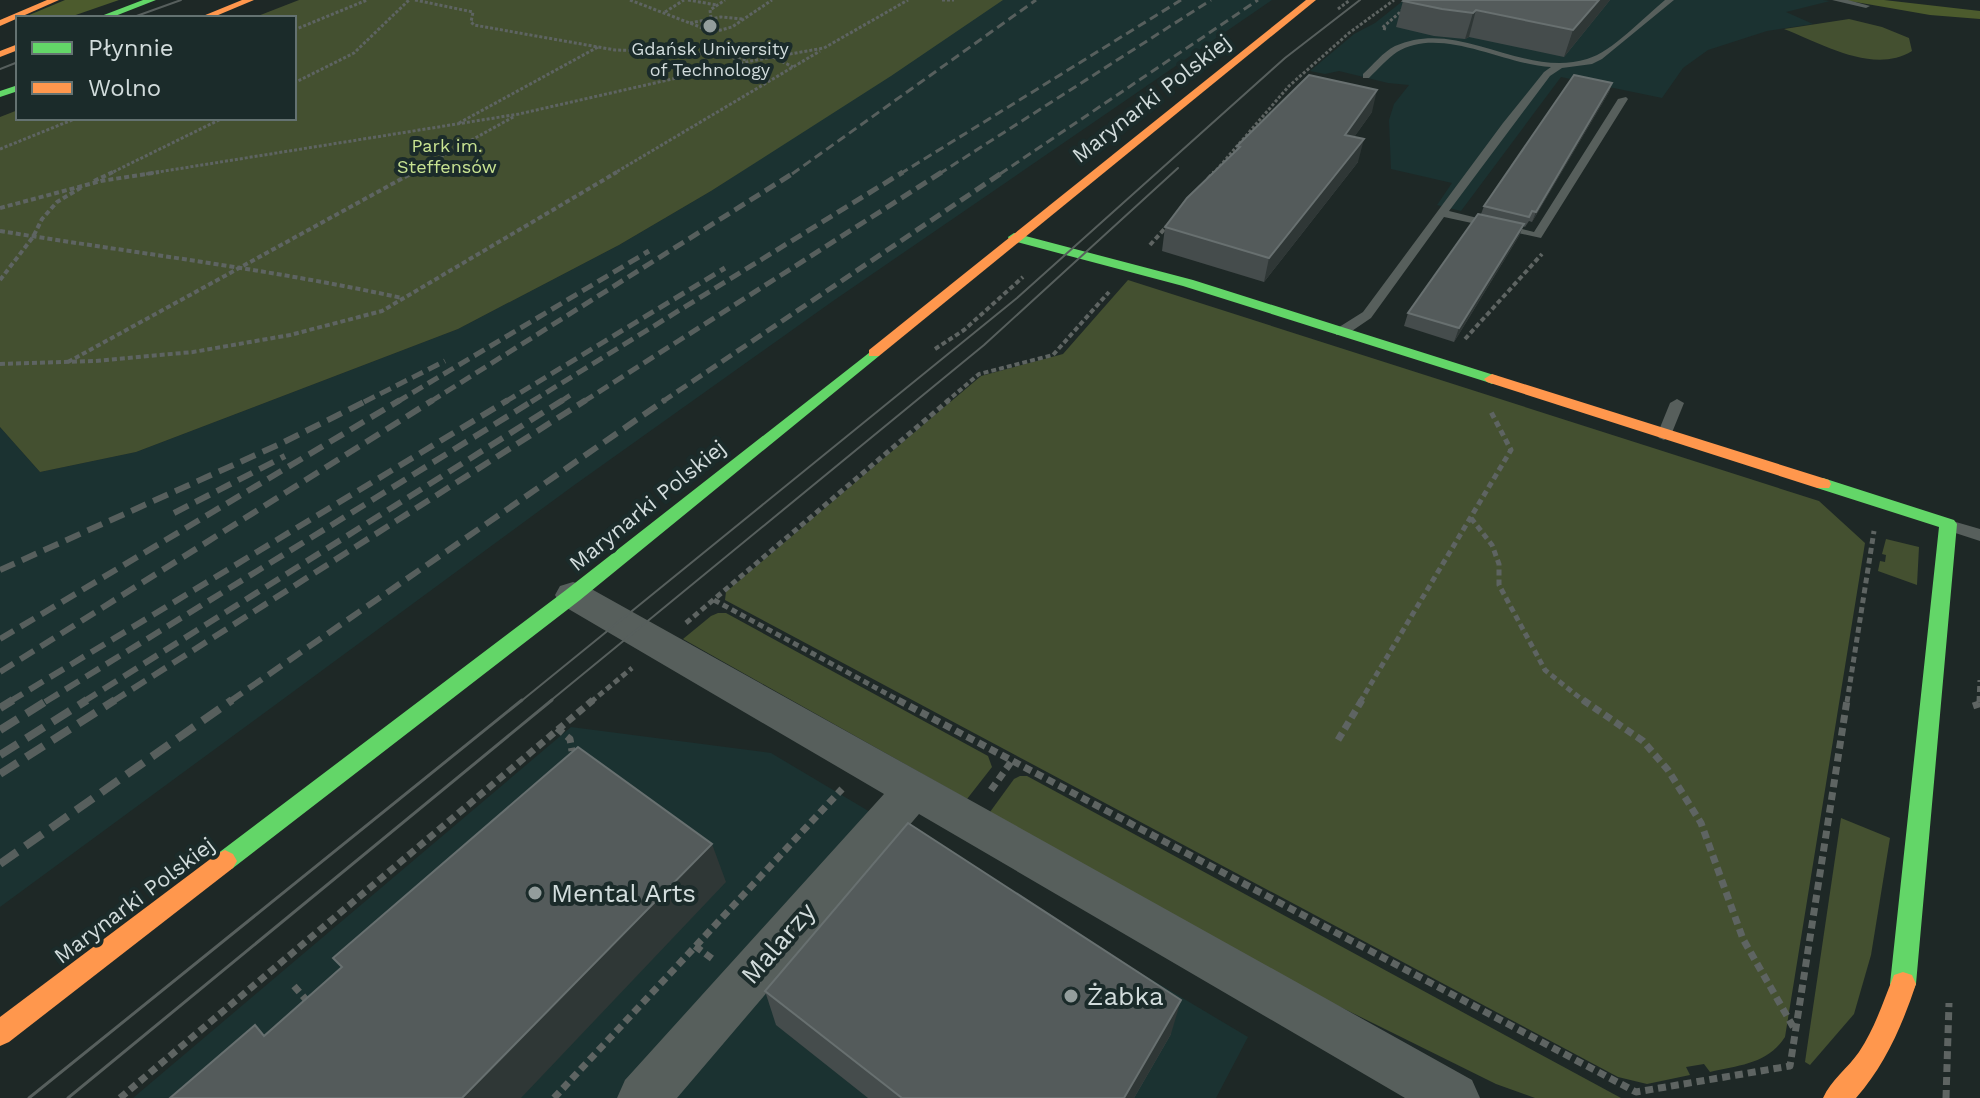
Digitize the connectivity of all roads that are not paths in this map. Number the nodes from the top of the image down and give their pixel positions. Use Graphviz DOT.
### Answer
graph roads {
  1 [pos="55,0"];
  2 [pos="152,0"];
  3 [pos="250,0"];
  4 [pos="1312,0"];
  5 [pos="1670,0"];
  6 [pos="1836,0"];
  7 [pos="1866,6"];
  8 [pos="17,16"];
  9 [pos="107,16"];
  10 [pos="208,16"];
  11 [pos="1558,67"];
  12 [pos="1366,76"];
  13 [pos="1623,99"];
  14 [pos="1442,213"];
  15 [pos="1014,237"];
  16 [pos="1341,332"];
  17 [pos="1677,403"];
  18 [pos="1664,435"];
  19 [pos="1948,524"];
  20 [pos="1980,535"];
  21 [pos="573,595"];
  22 [pos="914,790"];
  23 [pos="0,1033"];
  24 [pos="643,1098"];
  25 [pos="1454,1098"];
  26 [pos="1837,1098"];
  1 -- 8 [label="main road"];
  2 -- 9 [label="main road"];
  3 -- 10 [label="main road"];
  4 -- 15 [label="main road, Marynarki Polskiej"];
  5 -- 11 [label="lane"];
  6 -- 7 [label="lane"];
  11 -- 12 [label="lane"];
  11 -- 14 [label="lane"];
  13 -- 14 [label="lane"];
  14 -- 16 [label="lane"];
  15 -- 16 [label="main road"];
  15 -- 21 [label="main road, Marynarki Polskiej"];
  16 -- 18 [label="main road"];
  17 -- 18 [label="lane"];
  18 -- 19 [label="main road"];
  19 -- 20 [label="lane"];
  19 -- 26 [label="main road"];
  21 -- 22 [label="street"];
  21 -- 23 [label="main road, Marynarki Polskiej"];
  22 -- 24 [label="street, Malarzy"];
  22 -- 25 [label="street"];
}
